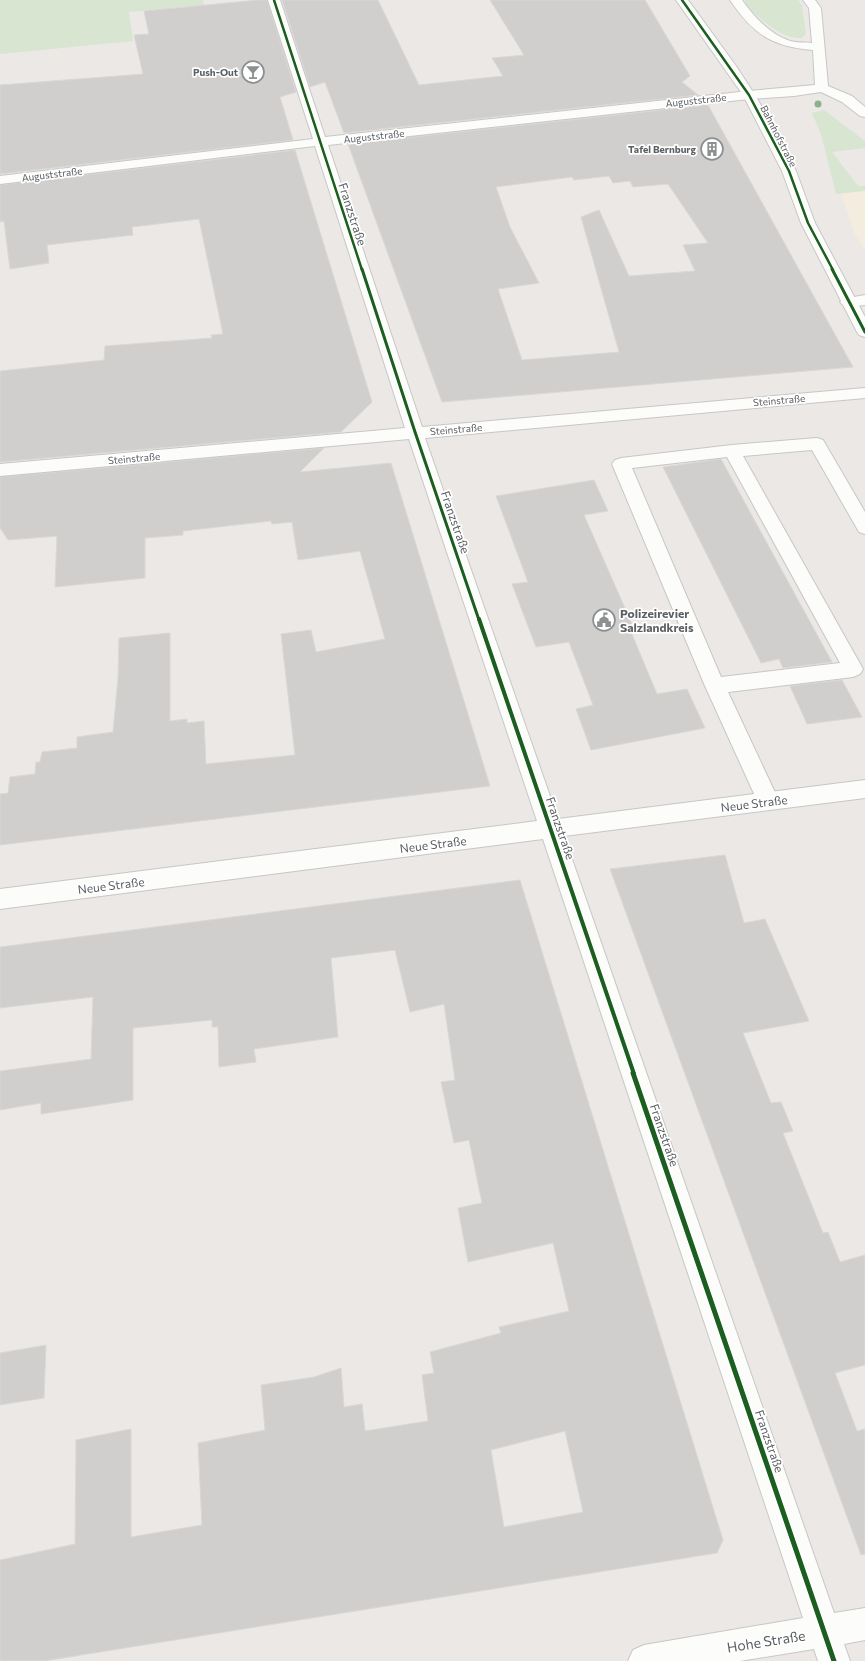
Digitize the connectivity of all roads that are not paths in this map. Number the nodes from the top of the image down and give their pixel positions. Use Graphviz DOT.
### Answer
graph roads {
  1 [pos="274,0"];
  2 [pos="682,0"];
  3 [pos="736,0"];
  4 [pos="809,0"];
  5 [pos="817,47"];
  6 [pos="822,88"];
  7 [pos="749,95"];
  8 [pos="865,112"];
  9 [pos="319,142"];
  10 [pos="0,180"];
  11 [pos="865,300"];
  12 [pos="848,302"];
  13 [pos="865,332"];
  14 [pos="865,393"];
  15 [pos="415,432"];
  16 [pos="732,451"];
  17 [pos="0,470"];
  18 [pos="865,528"];
  19 [pos="859,668"];
  20 [pos="715,686"];
  21 [pos="865,789"];
  22 [pos="768,801"];
  23 [pos="550,829"];
  24 [pos="0,899"];
  25 [pos="865,1624"];
  26 [pos="824,1632"];
  27 [pos="644,1661"];
  28 [pos="834,1661"];
  1 -- 9 [label="street, Franzstraße"];
  2 -- 7 [label="street, Bahnhofstraße"];
  3 -- 5 [label="street"];
  4 -- 5 [label="street"];
  5 -- 6 [label="street"];
  6 -- 7 [label="street, Auguststraße"];
  6 -- 8 [label="street"];
  7 -- 9 [label="street, Auguststraße"];
  7 -- 12 [label="street, Bahnhofstraße"];
  9 -- 10 [label="street, Auguststraße"];
  9 -- 15 [label="street, Franzstraße"];
  11 -- 12 [label="street"];
  12 -- 13 [label="street, Bahnhofstraße"];
  14 -- 15 [label="street, Steinstraße"];
  15 -- 17 [label="street, Steinstraße"];
  15 -- 23 [label="street, Franzstraße"];
  16 -- 18 [label="street"];
  16 -- 19 [label="street"];
  16 -- 20 [label="street"];
  19 -- 20 [label="street"];
  20 -- 22 [label="street"];
  21 -- 22 [label="street, Neue Straße"];
  22 -- 23 [label="street, Neue Straße"];
  23 -- 24 [label="street, Neue Straße"];
  23 -- 26 [label="street, Franzstraße"];
  25 -- 26 [label="street, Hohe Straße"];
  26 -- 27 [label="street, Hohe Straße"];
  26 -- 28 [label="street, Franzstraße"];
}
